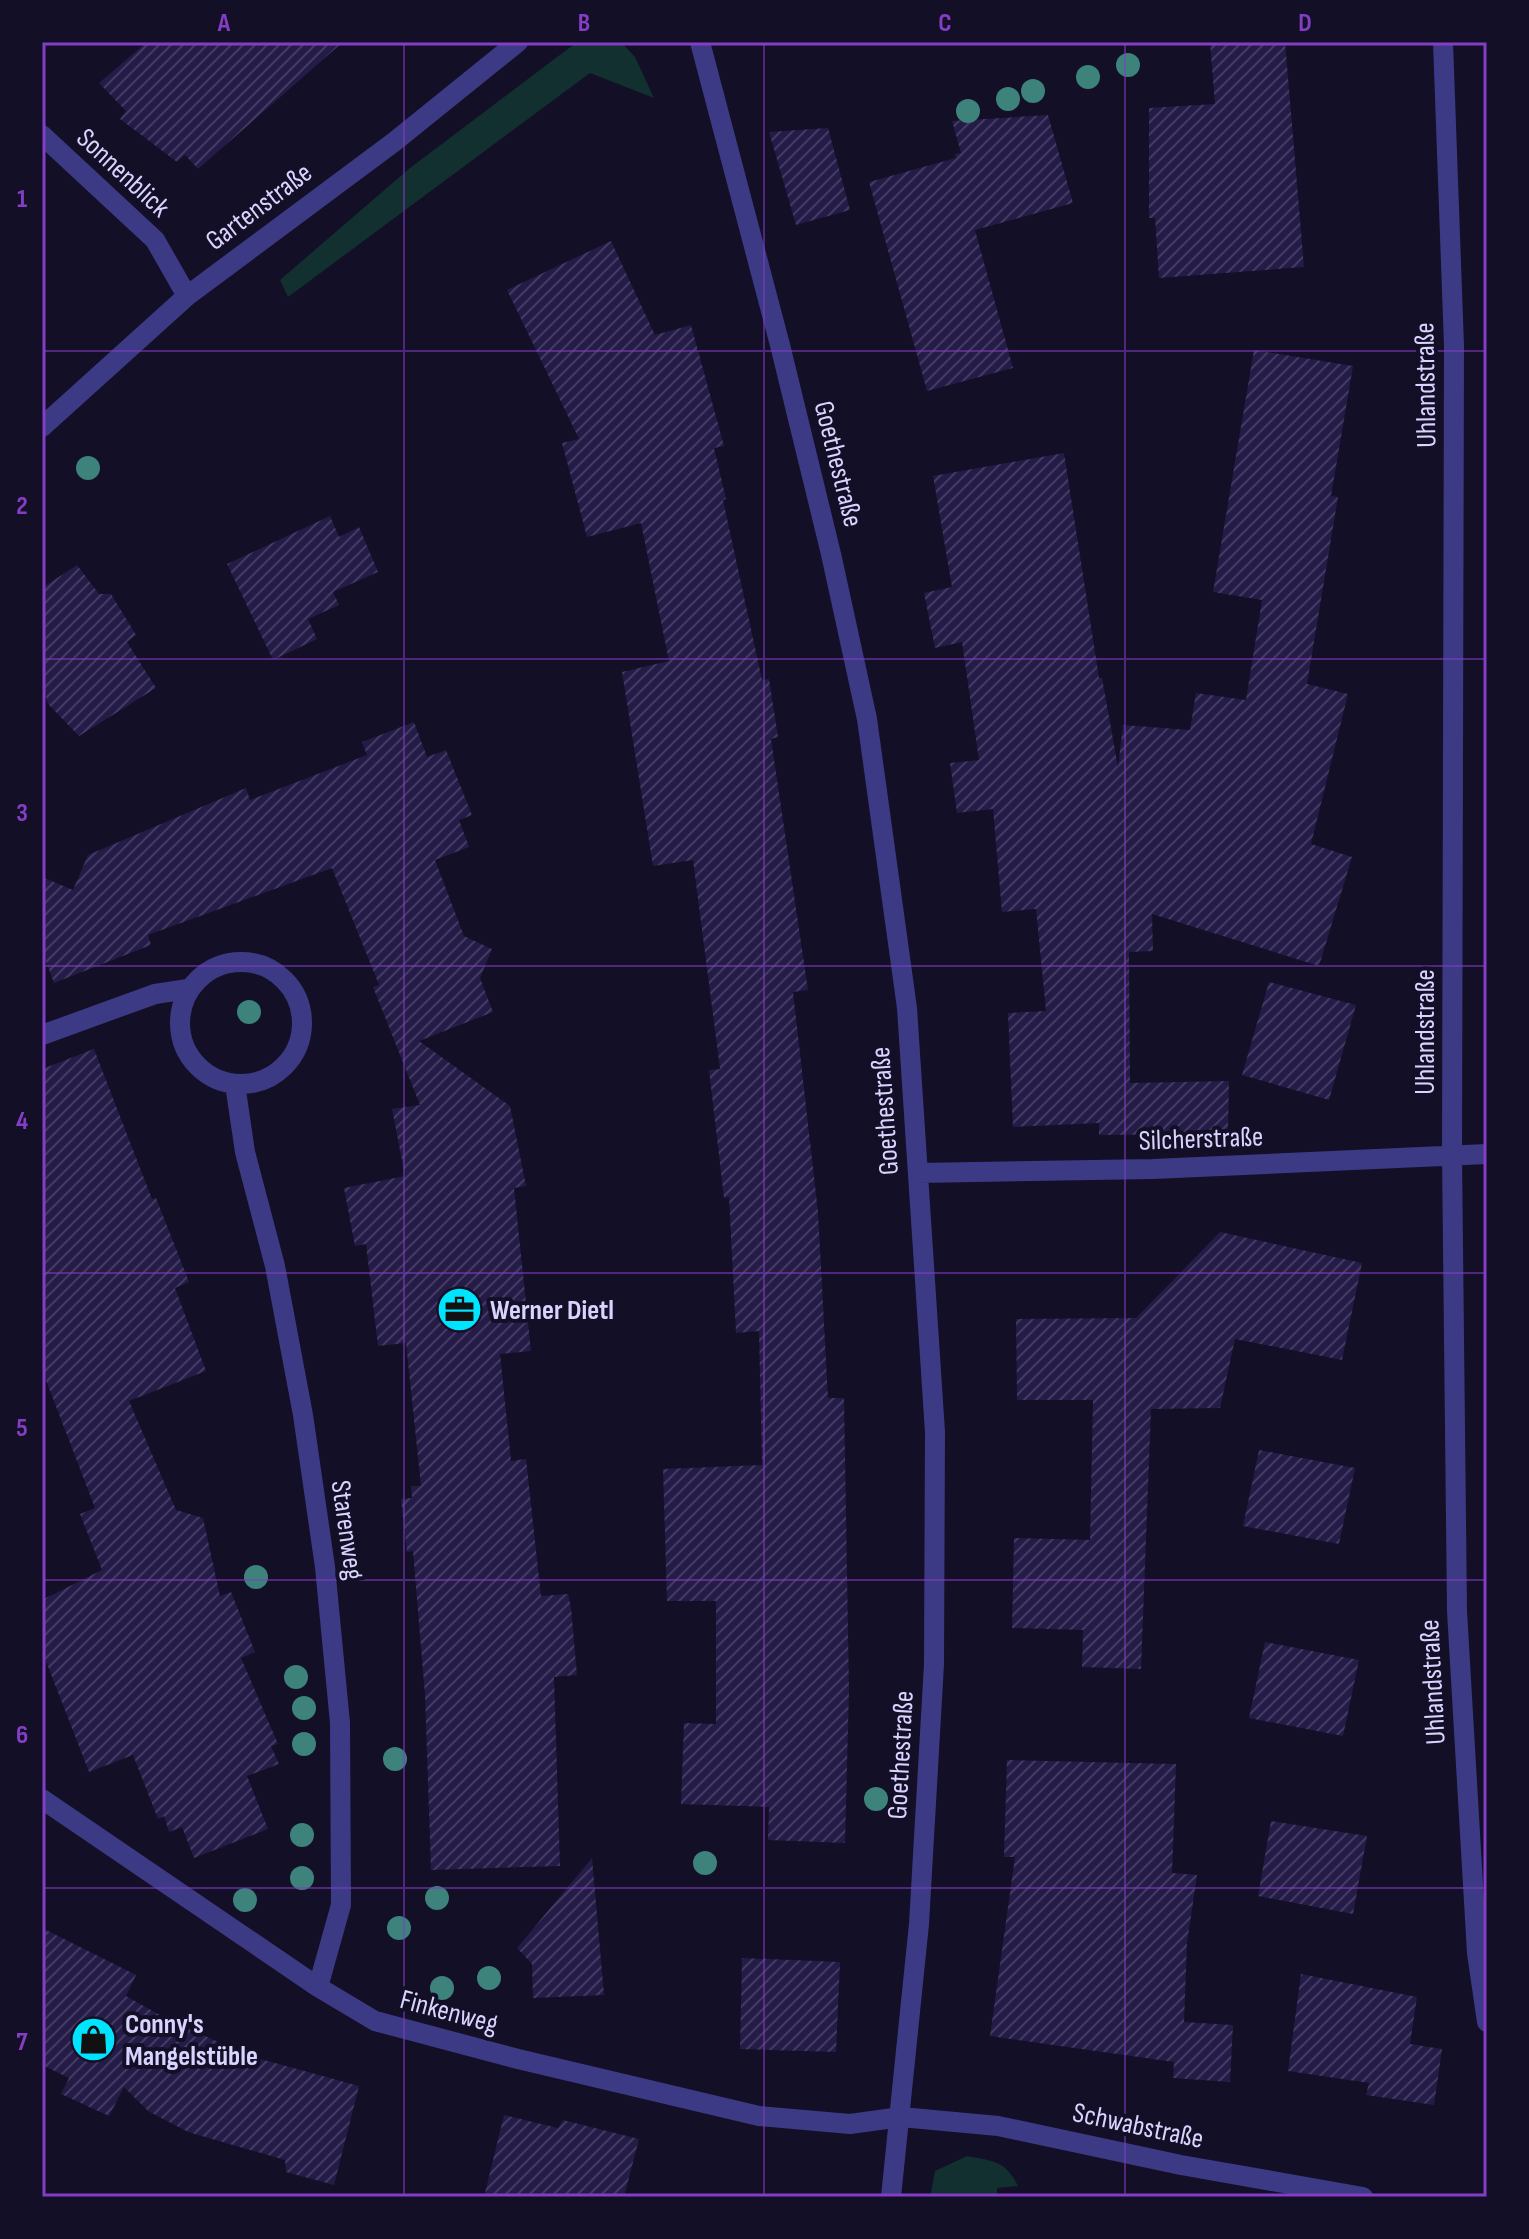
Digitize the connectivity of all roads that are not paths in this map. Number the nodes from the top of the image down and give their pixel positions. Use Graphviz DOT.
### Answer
graph roads {
  1 [pos="518,42"];
  2 [pos="700,42"];
  3 [pos="1443,42"];
  4 [pos="42,135"];
  5 [pos="187,296"];
  6 [pos="42,427"];
  7 [pos="188,989"];
  8 [pos="42,1035"];
  9 [pos="235,1084"];
  10 [pos="1487,1154"];
  11 [pos="1452,1155"];
  12 [pos="918,1173"];
  13 [pos="42,1799"];
  14 [pos="318,1987"];
  15 [pos="1487,2022"];
  16 [pos="901,2117"];
  17 [pos="891,2197"];
  18 [pos="1363,2197"];
  1 -- 5 [label="street, Gartenstraße"];
  2 -- 12 [label="street, Goethestraße"];
  3 -- 11 [label="street, Uhlandstraße"];
  4 -- 5 [label="street, Sonnenblick"];
  5 -- 6 [label="street, Gartenstraße"];
  7 -- 8 [label="street"];
  7 -- 9 [label="street"];
  7 -- 9 [label="street"];
  9 -- 14 [label="street, Starenweg"];
  10 -- 11 [label="street, Silcherstraße"];
  11 -- 12 [label="street, Silcherstraße"];
  11 -- 15 [label="street, Uhlandstraße"];
  12 -- 16 [label="street, Goethestraße"];
  13 -- 14 [label="street, Finkenweg"];
  14 -- 16 [label="street, Finkenweg"];
  16 -- 17 [label="street, Goethestraße"];
  16 -- 18 [label="street, Schwabstraße"];
}
